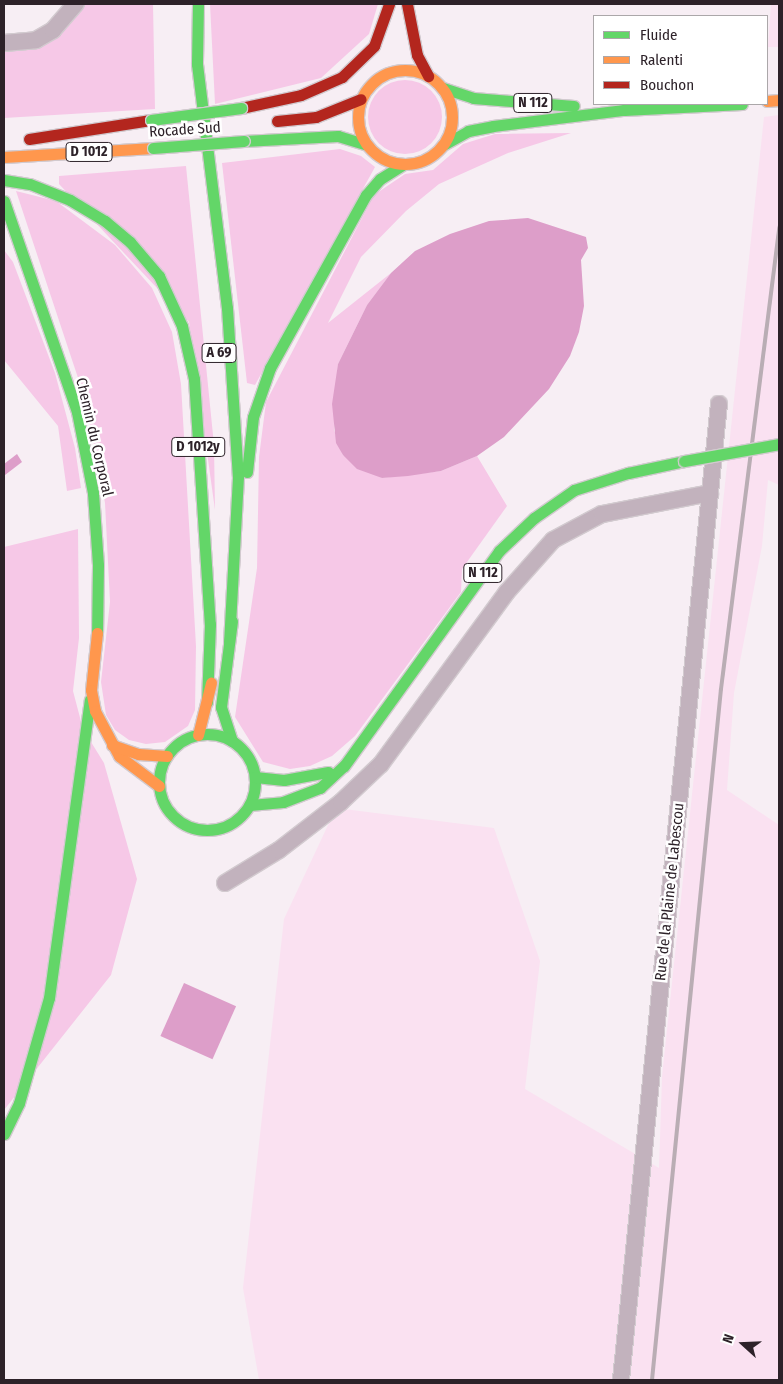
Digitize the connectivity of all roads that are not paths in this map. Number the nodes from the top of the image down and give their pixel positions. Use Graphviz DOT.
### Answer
graph roads {
  1 [pos="76,4"];
  2 [pos="198,4"];
  3 [pos="389,4"];
  4 [pos="407,4"];
  5 [pos="185,32"];
  6 [pos="4,43"];
  7 [pos="428,76"];
  8 [pos="443,88"];
  9 [pos="361,99"];
  10 [pos="728,105"];
  11 [pos="624,110"];
  12 [pos="266,122"];
  13 [pos="152,126"];
  14 [pos="215,126"];
  15 [pos="12,139"];
  16 [pos="367,145"];
  17 [pos="443,145"];
  18 [pos="4,157"];
  19 [pos="404,164"];
  20 [pos="4,180"];
  21 [pos="4,201"];
  22 [pos="9,235"];
  23 [pos="719,404"];
  24 [pos="779,444"];
  25 [pos="710,493"];
  26 [pos="229,642"];
  27 [pos="91,690"];
  28 [pos="207,702"];
  29 [pos="198,735"];
  30 [pos="232,741"];
  31 [pos="111,744"];
  32 [pos="167,756"];
  33 [pos="344,766"];
  34 [pos="255,777"];
  35 [pos="159,786"];
  36 [pos="250,805"];
  37 [pos="225,883"];
  38 [pos="4,1134"];
  39 [pos="621,1380"];
  1 -- 6 [label="street"];
  2 -- 26 [label="main road, A 69"];
  3 -- 13 [label="main road, bridge"];
  4 -- 7 [label="main road"];
  5 -- 28 [label="main road, A 69"];
  7 -- 8 [label="main road"];
  7 -- 9 [label="main road"];
  8 -- 11 [label="main road, N 112"];
  8 -- 17 [label="main road"];
  9 -- 12 [label="main road"];
  9 -- 16 [label="main road"];
  10 -- 11 [label="main road, N 112"];
  11 -- 17 [label="main road, N 112"];
  13 -- 14 [label="main road, Rocade Sud / D 1012"];
  13 -- 15 [label="main road, Rocade Sud / D 1012"];
  16 -- 18 [label="main road, Rocade Sud / D 1012, bridge"];
  16 -- 19 [label="main road"];
  17 -- 19 [label="main road"];
  19 -- 26 [label="main road"];
  20 -- 28 [label="main road, D 1012y"];
  21 -- 22 [label="main road, Chemin du Corporal"];
  22 -- 27 [label="main road, Chemin du Corporal"];
  23 -- 25 [label="street, Rue de la Plaine de Labescou"];
  24 -- 33 [label="main road, N 112, bridge"];
  25 -- 37 [label="street"];
  25 -- 39 [label="street, Rue de la Plaine de Labescou"];
  26 -- 30 [label="main road"];
  27 -- 31 [label="main road, Chemin du Corporal"];
  27 -- 38 [label="main road"];
  28 -- 29 [label="main road"];
  29 -- 30 [label="main road"];
  29 -- 32 [label="main road"];
  30 -- 34 [label="main road"];
  31 -- 32 [label="main road"];
  31 -- 35 [label="main road, Chemin du Corporal"];
  32 -- 35 [label="main road"];
  33 -- 34 [label="main road"];
  33 -- 36 [label="main road, N 112"];
  34 -- 36 [label="main road"];
  35 -- 36 [label="main road"];
}
